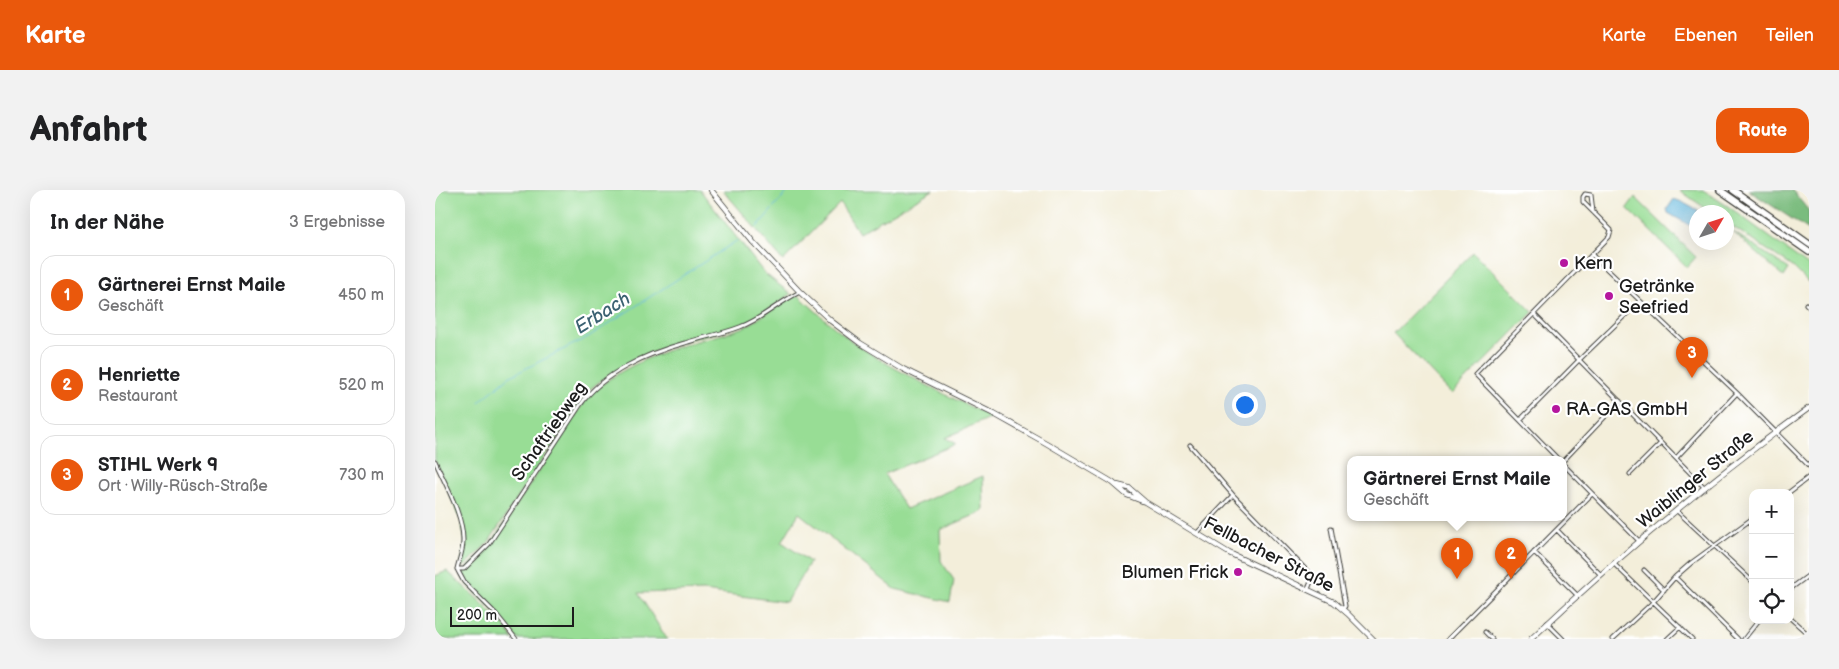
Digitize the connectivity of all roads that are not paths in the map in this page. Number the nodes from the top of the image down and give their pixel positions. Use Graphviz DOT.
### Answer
graph roads {
  1 [pos="711,190"];
  2 [pos="1720,190"];
  3 [pos="1733,190"];
  4 [pos="1593,212"];
  5 [pos="1809,244"];
  6 [pos="1809,252"];
  7 [pos="1592,255"];
  8 [pos="800,292"];
  9 [pos="1640,301"];
  10 [pos="1533,314"];
  11 [pos="1579,360"];
  12 [pos="1737,393"];
  13 [pos="1620,401"];
  14 [pos="1809,408"];
  15 [pos="1520,420"];
  16 [pos="1775,432"];
  17 [pos="1661,443"];
  18 [pos="1189,445"];
  19 [pos="1555,456"];
  20 [pos="1676,458"];
  21 [pos="1567,459"];
  22 [pos="435,461"];
  23 [pos="1809,466"];
  24 [pos="1567,467"];
  25 [pos="1630,474"];
  26 [pos="1809,477"];
  27 [pos="1705,488"];
  28 [pos="1793,489"];
  29 [pos="1592,494"];
  30 [pos="1233,496"];
  31 [pos="1677,511"];
  32 [pos="1567,520"];
  33 [pos="1566,521"];
  34 [pos="1749,521"];
  35 [pos="1331,528"];
  36 [pos="1557,530"];
  37 [pos="1197,534"];
  38 [pos="1639,541"];
  39 [pos="1715,546"];
  40 [pos="1534,552"];
  41 [pos="1614,564"];
  42 [pos="457,569"];
  43 [pos="1644,570"];
  44 [pos="1602,575"];
  45 [pos="1809,575"];
  46 [pos="1675,577"];
  47 [pos="1750,579"];
  48 [pos="1794,586"];
  49 [pos="1308,589"];
  50 [pos="1664,590"];
  51 [pos="1578,596"];
  52 [pos="1653,602"];
  53 [pos="1343,609"];
  54 [pos="1794,622"];
  55 [pos="1547,623"];
  56 [pos="1756,624"];
  57 [pos="1680,628"];
  58 [pos="1485,632"];
  59 [pos="1809,635"];
  60 [pos="516,639"];
  61 [pos="1373,639"];
  62 [pos="1448,639"];
  63 [pos="1492,639"];
  64 [pos="1531,639"];
  65 [pos="1563,639"];
  66 [pos="1613,639"];
  67 [pos="1667,639"];
  68 [pos="1692,639"];
  69 [pos="1738,639"];
  70 [pos="1744,639"];
  1 -- 8 [label="main road, Fellbacher Straße"];
  2 -- 6 [label="highway"];
  3 -- 5 [label="highway"];
  4 -- 4 [label="street"];
  4 -- 7 [label="street"];
  7 -- 9 [label="street"];
  7 -- 10 [label="street"];
  8 -- 37 [label="main road, Fellbacher Straße"];
  8 -- 42 [label="street, Schaftriebweg"];
  9 -- 11 [label="street"];
  9 -- 12 [label="street"];
  10 -- 11 [label="street"];
  10 -- 15 [label="street"];
  11 -- 13 [label="street"];
  11 -- 15 [label="street"];
  12 -- 16 [label="street"];
  12 -- 20 [label="street"];
  13 -- 17 [label="street"];
  13 -- 21 [label="street"];
  14 -- 16 [label="main road, Waiblinger Straße"];
  15 -- 19 [label="street"];
  16 -- 23 [label="street"];
  16 -- 27 [label="main road, Waiblinger Straße"];
  17 -- 20 [label="street"];
  17 -- 25 [label="street"];
  18 -- 30 [label="street"];
  20 -- 27 [label="street"];
  22 -- 42 [label="street"];
  24 -- 29 [label="street"];
  26 -- 28 [label="street"];
  27 -- 31 [label="main road, Waiblinger Straße"];
  29 -- 32 [label="street"];
  29 -- 38 [label="street"];
  30 -- 37 [label="street"];
  30 -- 49 [label="street"];
  31 -- 38 [label="main road, Waiblinger Straße"];
  31 -- 39 [label="street"];
  33 -- 36 [label="street"];
  34 -- 39 [label="street"];
  35 -- 53 [label="street"];
  36 -- 40 [label="street"];
  36 -- 44 [label="street"];
  37 -- 49 [label="main road, Fellbacher Straße"];
  38 -- 41 [label="main road, Waiblinger Straße"];
  39 -- 46 [label="street"];
  39 -- 47 [label="street"];
  40 -- 51 [label="street"];
  40 -- 62 [label="street"];
  41 -- 44 [label="main road, Waiblinger Straße"];
  41 -- 52 [label="street"];
  42 -- 60 [label="street"];
  43 -- 50 [label="street"];
  44 -- 51 [label="main road, Waiblinger Straße"];
  45 -- 48 [label="street"];
  46 -- 50 [label="street"];
  46 -- 69 [label="street"];
  49 -- 53 [label="main road, Fellbacher Straße"];
  50 -- 52 [label="street"];
  51 -- 55 [label="main road, Waiblinger Straße"];
  52 -- 57 [label="street"];
  52 -- 66 [label="street"];
  53 -- 61 [label="main road, Fellbacher Straße"];
  54 -- 59 [label="street"];
  55 -- 64 [label="main road, Waiblinger Straße"];
  55 -- 65 [label="street"];
  56 -- 70 [label="street"];
  57 -- 67 [label="street"];
  57 -- 68 [label="street"];
  58 -- 63 [label="street"];
}
